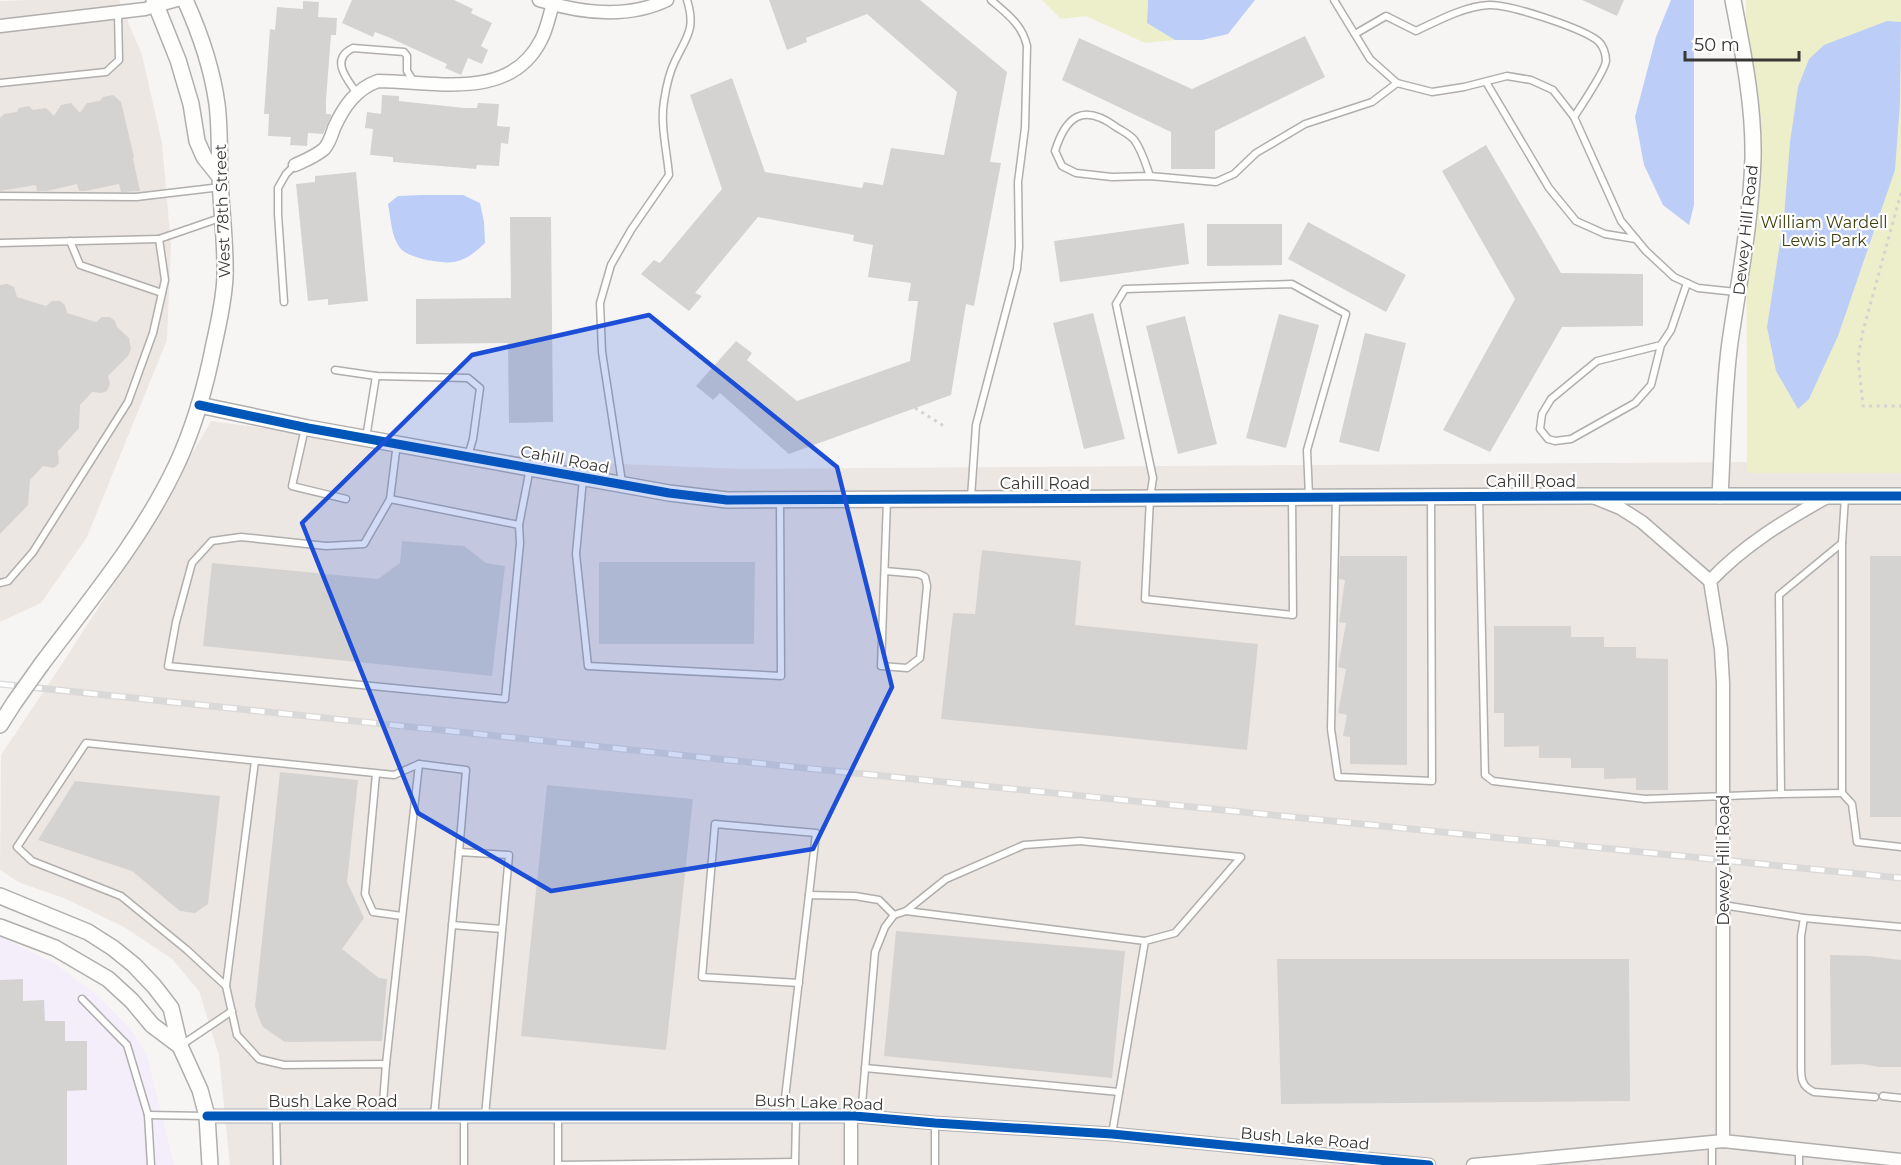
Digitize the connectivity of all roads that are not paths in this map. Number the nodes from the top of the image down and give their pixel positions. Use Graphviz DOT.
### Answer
graph roads {
  1 [pos="539,0"];
  2 [pos="667,0"];
  3 [pos="687,0"];
  4 [pos="991,0"];
  5 [pos="1334,0"];
  6 [pos="1733,0"];
  7 [pos="178,1"];
  8 [pos="155,3"];
  9 [pos="553,4"];
  10 [pos="118,12"];
  11 [pos="0,26"];
  12 [pos="1355,34"];
  13 [pos="1486,81"];
  14 [pos="0,83"];
  15 [pos="414,83"];
  16 [pos="1397,83"];
  17 [pos="356,92"];
  18 [pos="1574,117"];
  19 [pos="295,165"];
  20 [pos="1150,176"];
  21 [pos="220,182"];
  22 [pos="0,196"];
  23 [pos="224,217"];
  24 [pos="159,239"];
  25 [pos="1636,239"];
  26 [pos="70,241"];
  27 [pos="0,243"];
  28 [pos="1687,283"];
  29 [pos="1738,292"];
  30 [pos="162,294"];
  31 [pos="284,302"];
  32 [pos="1661,345"];
  33 [pos="335,370"];
  34 [pos="376,376"];
  35 [pos="199,405"];
  36 [pos="306,427"];
  37 [pos="366,438"];
  38 [pos="397,443"];
  39 [pos="467,456"];
  40 [pos="530,468"];
  41 [pos="584,477"];
  42 [pos="622,485"];
  43 [pos="1431,496"];
  44 [pos="1479,496"];
  45 [pos="1589,496"];
  46 [pos="1720,496"];
  47 [pos="1837,496"];
  48 [pos="1901,496"];
  49 [pos="1292,497"];
  50 [pos="1309,497"];
  51 [pos="1336,497"];
  52 [pos="1150,498"];
  53 [pos="346,499"];
  54 [pos="390,499"];
  55 [pos="887,499"];
  56 [pos="971,499"];
  57 [pos="780,500"];
  58 [pos="519,525"];
  59 [pos="1842,543"];
  60 [pos="885,571"];
  61 [pos="1710,581"];
  62 [pos="0,583"];
  63 [pos="0,725"];
  64 [pos="255,761"];
  65 [pos="419,764"];
  66 [pos="376,774"];
  67 [pos="1842,793"];
  68 [pos="1781,794"];
  69 [pos="1723,795"];
  70 [pos="1901,847"];
  71 [pos="459,852"];
  72 [pos="809,895"];
  73 [pos="0,896"];
  74 [pos="1723,904"];
  75 [pos="906,910"];
  76 [pos="894,915"];
  77 [pos="402,916"];
  78 [pos="1804,918"];
  79 [pos="452,925"];
  80 [pos="0,927"];
  81 [pos="1901,927"];
  82 [pos="502,929"];
  83 [pos="1144,941"];
  84 [pos="799,983"];
  85 [pos="226,986"];
  86 [pos="82,999"];
  87 [pos="232,1011"];
  88 [pos="180,1046"];
  89 [pos="386,1064"];
  90 [pos="865,1068"];
  91 [pos="1119,1092"];
  92 [pos="1883,1096"];
  93 [pos="1875,1097"];
  94 [pos="1901,1098"];
  95 [pos="148,1115"];
  96 [pos="790,1115"];
  97 [pos="207,1116"];
  98 [pos="276,1116"];
  99 [pos="382,1116"];
  100 [pos="434,1116"];
  101 [pos="464,1116"];
  102 [pos="485,1116"];
  103 [pos="558,1116"];
  104 [pos="856,1116"];
  105 [pos="935,1123"];
  106 [pos="1112,1134"];
  107 [pos="1717,1141"];
  108 [pos="1799,1150"];
  109 [pos="1901,1160"];
  110 [pos="795,1164"];
  111 [pos="151,1165"];
  112 [pos="210,1165"];
  113 [pos="277,1165"];
  114 [pos="464,1165"];
  115 [pos="558,1165"];
  116 [pos="851,1165"];
  117 [pos="935,1165"];
  118 [pos="1429,1165"];
  119 [pos="1473,1165"];
  120 [pos="1712,1165"];
  121 [pos="1799,1165"];
  1 -- 9 [label="street"];
  2 -- 9 [label="street"];
  3 -- 42 [label="lane"];
  4 -- 56 [label="lane"];
  5 -- 12 [label="lane"];
  6 -- 29 [label="street, Dewey Hill Road"];
  7 -- 8 [label="street"];
  7 -- 21 [label="street, West 78th Street"];
  8 -- 10 [label="street"];
  8 -- 21 [label="street"];
  9 -- 15 [label="street"];
  10 -- 11 [label="street"];
  10 -- 14 [label="lane"];
  12 -- 16 [label="lane"];
  12 -- 18 [label="lane"];
  13 -- 16 [label="lane"];
  13 -- 18 [label="lane"];
  13 -- 25 [label="lane"];
  15 -- 17 [label="street"];
  15 -- 17 [label="lane"];
  16 -- 20 [label="lane"];
  17 -- 19 [label="street"];
  18 -- 25 [label="lane"];
  19 -- 31 [label="lane"];
  20 -- 20 [label="lane"];
  21 -- 22 [label="lane"];
  21 -- 23 [label="street, West 78th Street"];
  23 -- 24 [label="lane"];
  23 -- 35 [label="street, West 78th Street"];
  24 -- 26 [label="lane"];
  24 -- 30 [label="lane"];
  25 -- 28 [label="lane"];
  26 -- 27 [label="lane"];
  26 -- 30 [label="lane"];
  28 -- 29 [label="lane"];
  28 -- 32 [label="lane"];
  29 -- 46 [label="street, Dewey Hill Road"];
  30 -- 62 [label="lane"];
  32 -- 32 [label="lane"];
  33 -- 34 [label="lane"];
  34 -- 37 [label="lane"];
  34 -- 39 [label="lane"];
  35 -- 36 [label="street, Cahill Road"];
  35 -- 63 [label="street, West 78th Street, bridge"];
  36 -- 37 [label="street, Cahill Road"];
  36 -- 53 [label="lane"];
  37 -- 38 [label="street, Cahill Road"];
  38 -- 39 [label="street, Cahill Road"];
  38 -- 54 [label="lane"];
  39 -- 40 [label="street, Cahill Road"];
  40 -- 41 [label="street, Cahill Road"];
  40 -- 58 [label="lane"];
  41 -- 42 [label="street, Cahill Road"];
  41 -- 57 [label="lane"];
  42 -- 57 [label="street, Cahill Road"];
  43 -- 44 [label="street, Cahill Road"];
  43 -- 51 [label="street, Cahill Road"];
  43 -- 51 [label="lane"];
  44 -- 45 [label="street, Cahill Road"];
  44 -- 69 [label="lane"];
  45 -- 46 [label="street, Cahill Road"];
  45 -- 61 [label="street"];
  46 -- 47 [label="street, Cahill Road"];
  47 -- 48 [label="street, Cahill Road"];
  47 -- 59 [label="lane"];
  47 -- 61 [label="street"];
  49 -- 50 [label="street, Cahill Road"];
  49 -- 52 [label="street, Cahill Road"];
  49 -- 52 [label="lane"];
  50 -- 51 [label="street, Cahill Road"];
  50 -- 52 [label="lane"];
  52 -- 56 [label="street, Cahill Road"];
  54 -- 58 [label="lane"];
  54 -- 58 [label="lane"];
  55 -- 56 [label="street, Cahill Road"];
  55 -- 57 [label="street, Cahill Road"];
  55 -- 60 [label="lane"];
  59 -- 67 [label="lane"];
  59 -- 68 [label="lane"];
  60 -- 60 [label="lane"];
  61 -- 69 [label="street, Dewey Hill Road"];
  64 -- 66 [label="lane"];
  64 -- 85 [label="lane"];
  64 -- 85 [label="lane"];
  65 -- 66 [label="lane"];
  65 -- 71 [label="lane"];
  65 -- 77 [label="lane"];
  66 -- 77 [label="lane"];
  67 -- 68 [label="lane"];
  67 -- 70 [label="lane"];
  68 -- 69 [label="lane"];
  69 -- 74 [label="street, Dewey Hill Road"];
  71 -- 79 [label="lane"];
  71 -- 82 [label="lane"];
  72 -- 76 [label="lane"];
  72 -- 84 [label="lane"];
  72 -- 84 [label="lane"];
  73 -- 88 [label="street"];
  74 -- 78 [label="lane"];
  74 -- 107 [label="street, Dewey Hill Road"];
  75 -- 76 [label="lane"];
  75 -- 83 [label="lane"];
  75 -- 83 [label="lane"];
  76 -- 90 [label="lane"];
  77 -- 89 [label="lane"];
  78 -- 81 [label="lane"];
  78 -- 93 [label="lane"];
  79 -- 82 [label="lane"];
  79 -- 100 [label="lane"];
  80 -- 88 [label="street"];
  82 -- 102 [label="lane"];
  83 -- 91 [label="lane"];
  84 -- 96 [label="lane"];
  85 -- 87 [label="lane"];
  86 -- 95 [label="lane"];
  87 -- 88 [label="lane"];
  87 -- 89 [label="lane"];
  88 -- 97 [label="street"];
  89 -- 99 [label="lane"];
  90 -- 91 [label="lane"];
  90 -- 104 [label="lane"];
  91 -- 106 [label="lane"];
  92 -- 94 [label="lane"];
  95 -- 97 [label="lane"];
  95 -- 111 [label="lane"];
  96 -- 103 [label="street, Bush Lake Road"];
  96 -- 104 [label="street, Bush Lake Road"];
  96 -- 110 [label="lane"];
  97 -- 98 [label="street, Bush Lake Road"];
  97 -- 112 [label="street"];
  98 -- 99 [label="street, Bush Lake Road"];
  98 -- 113 [label="lane"];
  99 -- 100 [label="street, Bush Lake Road"];
  100 -- 101 [label="street, Bush Lake Road"];
  101 -- 102 [label="street, Bush Lake Road"];
  101 -- 114 [label="lane"];
  102 -- 103 [label="street, Bush Lake Road"];
  103 -- 115 [label="lane"];
  104 -- 105 [label="street, Bush Lake Road"];
  104 -- 116 [label="street"];
  105 -- 106 [label="street, Bush Lake Road"];
  105 -- 117 [label="lane"];
  106 -- 118 [label="street, Bush Lake Road"];
  107 -- 108 [label="street"];
  107 -- 119 [label="street"];
  107 -- 120 [label="lane"];
  108 -- 109 [label="street"];
  108 -- 121 [label="lane"];
  110 -- 115 [label="lane"];
}
